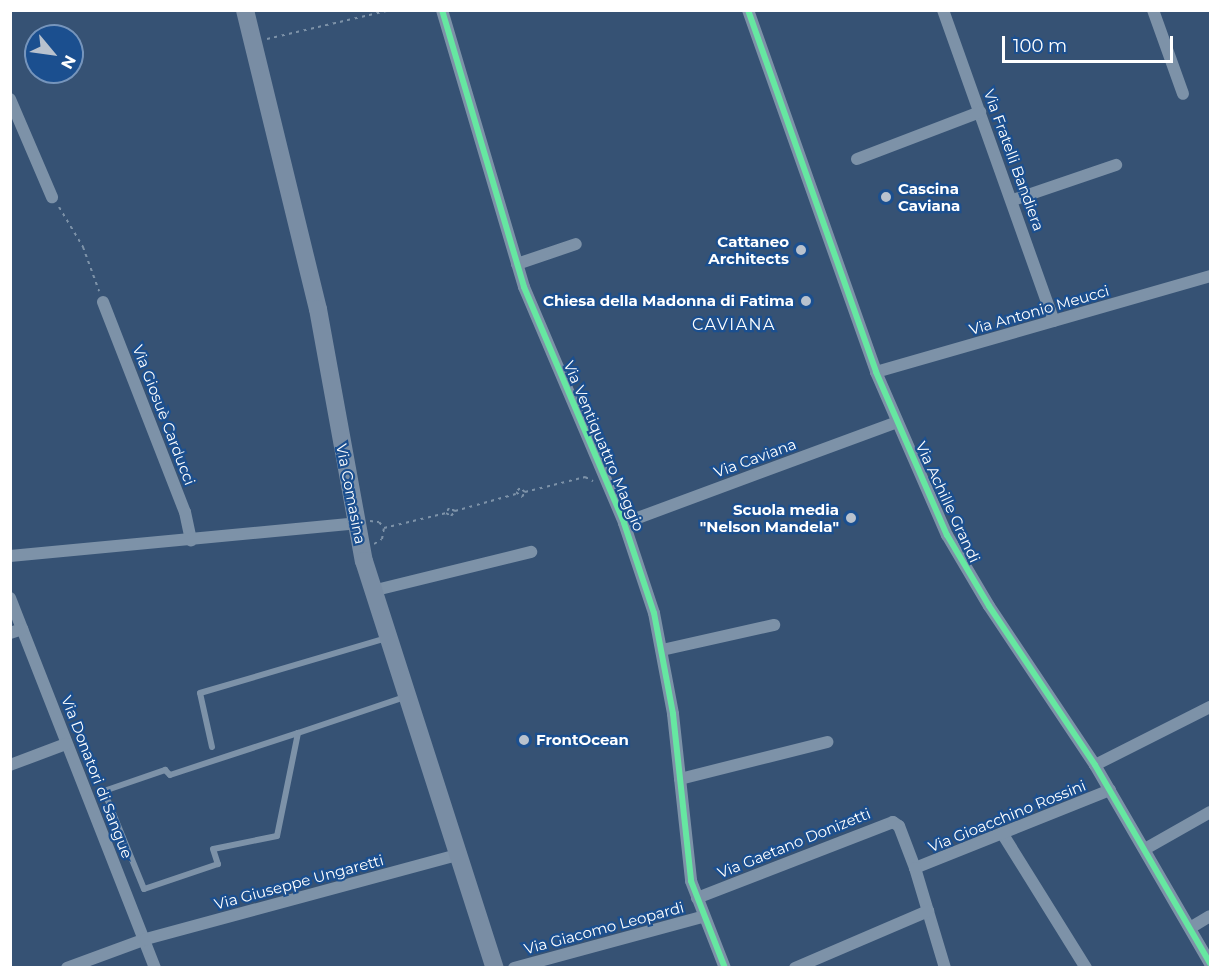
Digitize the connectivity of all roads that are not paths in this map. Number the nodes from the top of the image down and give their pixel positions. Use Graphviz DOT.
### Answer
graph roads {
  1 [pos="245,10"];
  2 [pos="442,10"];
  3 [pos="747,10"];
  4 [pos="943,10"];
  5 [pos="1153,10"];
  6 [pos="1183,94"];
  7 [pos="10,99"];
  8 [pos="980,112"];
  9 [pos="857,159"];
  10 [pos="1116,165"];
  11 [pos="52,197"];
  12 [pos="1013,200"];
  13 [pos="576,244"];
  14 [pos="517,264"];
  15 [pos="1210,276"];
  16 [pos="103,302"];
  17 [pos="1054,321"];
  18 [pos="876,372"];
  19 [pos="897,422"];
  20 [pos="624,522"];
  21 [pos="363,528"];
  22 [pos="191,540"];
  23 [pos="531,552"];
  24 [pos="10,556"];
  25 [pos="372,591"];
  26 [pos="10,598"];
  27 [pos="774,625"];
  28 [pos="16,631"];
  29 [pos="388,638"];
  30 [pos="662,650"];
  31 [pos="409,696"];
  32 [pos="1210,707"];
  33 [pos="298,733"];
  34 [pos="827,742"];
  35 [pos="66,744"];
  36 [pos="212,747"];
  37 [pos="10,765"];
  38 [pos="1095,765"];
  39 [pos="680,779"];
  40 [pos="1110,790"];
  41 [pos="1210,812"];
  42 [pos="1002,833"];
  43 [pos="1145,849"];
  44 [pos="461,854"];
  45 [pos="915,868"];
  46 [pos="697,898"];
  47 [pos="927,912"];
  48 [pos="1210,916"];
  49 [pos="702,917"];
  50 [pos="1190,928"];
  51 [pos="146,939"];
  52 [pos="1210,963"];
  53 [pos="67,968"];
  54 [pos="155,968"];
  55 [pos="495,968"];
  56 [pos="514,968"];
  57 [pos="725,968"];
  58 [pos="795,968"];
  59 [pos="945,968"];
  60 [pos="1086,968"];
  1 -- 21 [label="street, Via Comasina"];
  2 -- 14 [label="street, Via Ventiquattro Maggio"];
  3 -- 18 [label="street, Via Achille Grandi"];
  4 -- 8 [label="street, Via Fratelli Bandiera"];
  5 -- 6 [label="street"];
  7 -- 11 [label="street"];
  8 -- 9 [label="street"];
  8 -- 12 [label="street, Via Fratelli Bandiera"];
  10 -- 12 [label="street"];
  12 -- 17 [label="street, Via Fratelli Bandiera"];
  13 -- 14 [label="street"];
  14 -- 20 [label="street, Via Ventiquattro Maggio"];
  15 -- 17 [label="street, Via Antonio Meucci"];
  16 -- 22 [label="street, Via Giosuè Carducci"];
  17 -- 18 [label="street, Via Antonio Meucci"];
  18 -- 19 [label="street, Via Achille Grandi"];
  19 -- 20 [label="street, Via Caviana"];
  19 -- 38 [label="street, Via Achille Grandi"];
  20 -- 30 [label="street, Via Ventiquattro Maggio"];
  21 -- 22 [label="street"];
  21 -- 25 [label="street, Via Comasina"];
  22 -- 24 [label="street"];
  23 -- 25 [label="street"];
  25 -- 29 [label="street, Via Comasina"];
  26 -- 28 [label="street, Via Donatori di Sangue"];
  27 -- 30 [label="street"];
  28 -- 35 [label="street, Via Donatori di Sangue"];
  29 -- 31 [label="street, Via Comasina"];
  29 -- 36 [label="lane"];
  30 -- 39 [label="street, Via Ventiquattro Maggio"];
  31 -- 33 [label="lane"];
  31 -- 44 [label="street, Via Comasina"];
  32 -- 38 [label="street"];
  33 -- 33 [label="lane"];
  34 -- 39 [label="street"];
  35 -- 37 [label="street"];
  35 -- 51 [label="street, Via Donatori di Sangue"];
  38 -- 40 [label="street, Via Achille Grandi"];
  39 -- 46 [label="street, Via Ventiquattro Maggio"];
  40 -- 42 [label="street, Via Gioacchino Rossini"];
  40 -- 43 [label="street, Via Achille Grandi"];
  41 -- 43 [label="street"];
  42 -- 45 [label="street, Via Gioacchino Rossini"];
  42 -- 60 [label="street"];
  43 -- 50 [label="street, Via Achille Grandi"];
  44 -- 51 [label="street, Via Giuseppe Ungaretti"];
  44 -- 55 [label="street, Via Comasina"];
  45 -- 46 [label="street, Via Gaetano Donizetti"];
  45 -- 47 [label="street"];
  46 -- 49 [label="street, Via Ventiquattro Maggio"];
  47 -- 58 [label="street"];
  47 -- 59 [label="street"];
  48 -- 50 [label="street"];
  49 -- 56 [label="street, Via Giacomo Leopardi"];
  49 -- 57 [label="street, Via Ventiquattro Maggio"];
  50 -- 52 [label="street, Via Achille Grandi"];
  51 -- 53 [label="street, Via Giuseppe Ungaretti"];
  51 -- 54 [label="street, Via Donatori di Sangue"];
}
